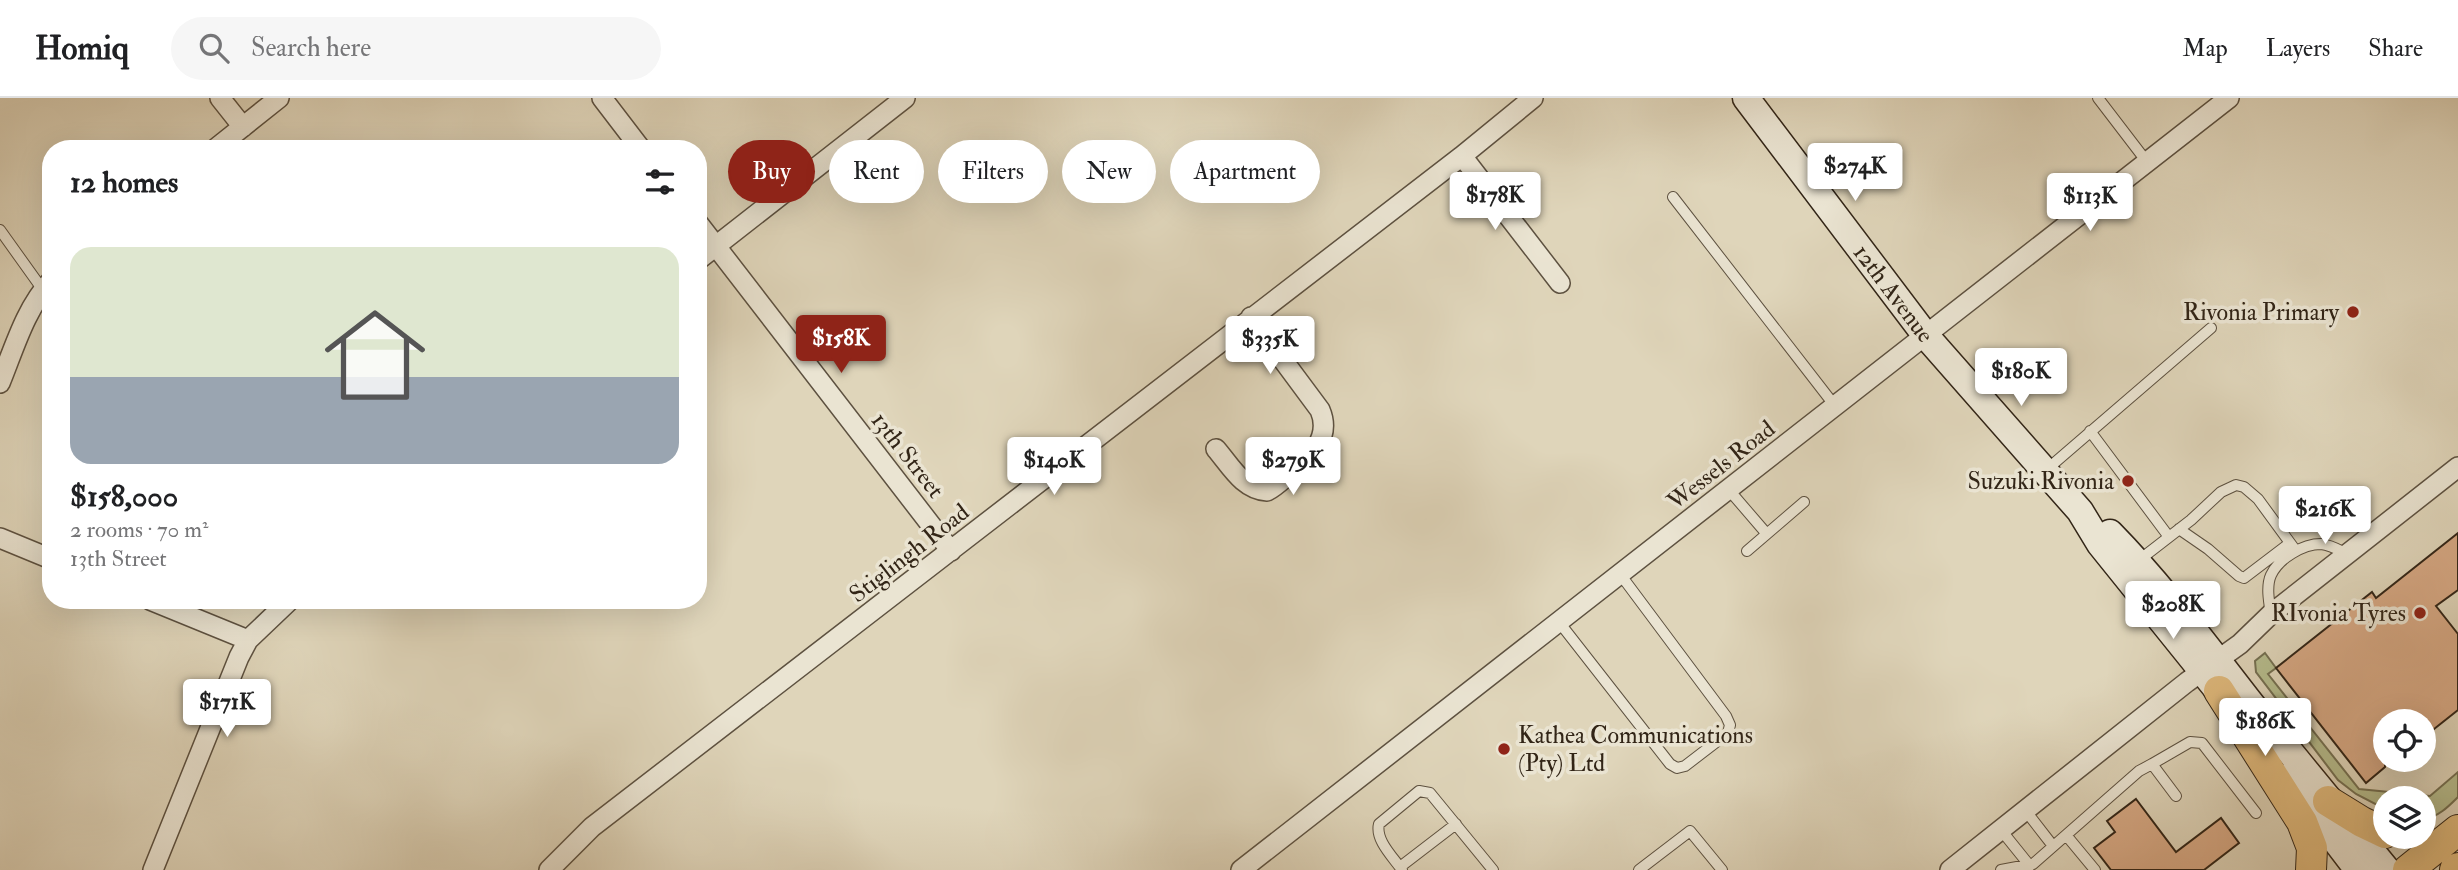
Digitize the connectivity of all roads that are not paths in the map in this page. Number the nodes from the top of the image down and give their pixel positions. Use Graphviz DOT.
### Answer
graph roads {
  1 [pos="220,98"];
  2 [pos="279,98"];
  3 [pos="602,98"];
  4 [pos="905,98"];
  5 [pos="1534,98"];
  6 [pos="1746,98"];
  7 [pos="2098,98"];
  8 [pos="2229,98"];
  9 [pos="243,127"];
  10 [pos="226,140"];
  11 [pos="634,140"];
  12 [pos="1462,156"];
  13 [pos="2147,162"];
  14 [pos="1672,197"];
  15 [pos="0,230"];
  16 [pos="707,234"];
  17 [pos="716,246"];
  18 [pos="707,253"];
  19 [pos="42,280"];
  20 [pos="1560,284"];
  21 [pos="42,294"];
  22 [pos="1251,317"];
  23 [pos="2211,328"];
  24 [pos="1926,336"];
  25 [pos="0,383"];
  26 [pos="1836,407"];
  27 [pos="2090,431"];
  28 [pos="1216,449"];
  29 [pos="2458,467"];
  30 [pos="2045,471"];
  31 [pos="1729,490"];
  32 [pos="1804,502"];
  33 [pos="2080,511"];
  34 [pos="2179,529"];
  35 [pos="1766,533"];
  36 [pos="2169,537"];
  37 [pos="0,538"];
  38 [pos="2293,547"];
  39 [pos="951,551"];
  40 [pos="1747,551"];
  41 [pos="2347,554"];
  42 [pos="42,555"];
  43 [pos="2138,562"];
  44 [pos="1620,574"];
  45 [pos="172,609"];
  46 [pos="281,609"];
  47 [pos="2271,614"];
  48 [pos="1559,622"];
  49 [pos="248,640"];
  50 [pos="2213,674"];
  51 [pos="2152,764"];
  52 [pos="2176,796"];
  53 [pos="2328,801"];
  54 [pos="2025,810"];
  55 [pos="2256,813"];
  56 [pos="1456,824"];
  57 [pos="2373,827"];
  58 [pos="2001,830"];
  59 [pos="2458,830"];
  60 [pos="2066,835"];
  61 [pos="2436,839"];
  62 [pos="2053,846"];
  63 [pos="1490,866"];
  64 [pos="2030,866"];
  65 [pos="1401,869"];
  66 [pos="153,870"];
  67 [pos="549,870"];
  68 [pos="1241,870"];
  69 [pos="1477,870"];
  70 [pos="1639,870"];
  71 [pos="1722,870"];
  72 [pos="1950,870"];
  73 [pos="2001,870"];
  74 [pos="2095,870"];
  75 [pos="2311,870"];
  76 [pos="2358,870"];
  77 [pos="2387,870"];
  78 [pos="2408,870"];
  1 -- 9 [label="street"];
  2 -- 9 [label="street"];
  3 -- 11 [label="street"];
  4 -- 17 [label="street"];
  5 -- 12 [label="street, Stiglingh Road"];
  6 -- 24 [label="main road, 12th Avenue"];
  7 -- 13 [label="lane"];
  8 -- 13 [label="street, Wessels Road"];
  9 -- 10 [label="street"];
  12 -- 20 [label="street"];
  12 -- 22 [label="street, Stiglingh Road"];
  13 -- 24 [label="street, Wessels Road"];
  14 -- 26 [label="lane"];
  15 -- 19 [label="lane"];
  16 -- 17 [label="street, 13th Street"];
  17 -- 18 [label="street"];
  17 -- 39 [label="street, 13th Street"];
  21 -- 25 [label="street"];
  22 -- 28 [label="street"];
  22 -- 39 [label="street, Stiglingh Road"];
  23 -- 27 [label="lane"];
  24 -- 26 [label="street, Wessels Road"];
  24 -- 30 [label="main road, 12th Avenue"];
  26 -- 31 [label="street, Wessels Road"];
  27 -- 30 [label="lane"];
  27 -- 36 [label="lane"];
  29 -- 41 [label="street"];
  30 -- 33 [label="main road, 12th Avenue"];
  31 -- 35 [label="lane"];
  31 -- 44 [label="street, Wessels Road"];
  32 -- 35 [label="lane"];
  33 -- 43 [label="main road, 12th Avenue"];
  33 -- 50 [label="main road, 12th Avenue"];
  34 -- 36 [label="lane"];
  34 -- 38 [label="lane"];
  34 -- 38 [label="lane"];
  35 -- 40 [label="lane"];
  36 -- 43 [label="lane"];
  37 -- 42 [label="street"];
  38 -- 41 [label="lane"];
  38 -- 47 [label="lane"];
  39 -- 67 [label="street, Stiglingh Road"];
  41 -- 47 [label="street"];
  43 -- 50 [label="main road, 12th Avenue"];
  44 -- 48 [label="street, Wessels Road"];
  44 -- 48 [label="lane"];
  45 -- 49 [label="street"];
  46 -- 49 [label="street"];
  47 -- 50 [label="street"];
  48 -- 68 [label="street, Wessels Road"];
  49 -- 66 [label="street"];
  50 -- 53 [label="main road, 12th Avenue"];
  50 -- 54 [label="street"];
  50 -- 75 [label="main road"];
  50 -- 76 [label="main road, 12th Avenue"];
  51 -- 52 [label="lane"];
  51 -- 55 [label="lane"];
  51 -- 60 [label="lane"];
  53 -- 57 [label="main road"];
  53 -- 77 [label="main road, 12th Avenue"];
  54 -- 58 [label="street"];
  54 -- 62 [label="lane"];
  56 -- 63 [label="lane"];
  56 -- 65 [label="lane"];
  56 -- 65 [label="lane"];
  58 -- 64 [label="lane"];
  58 -- 72 [label="street"];
  59 -- 61 [label="main road"];
  59 -- 78 [label="main road"];
  60 -- 62 [label="lane"];
  60 -- 74 [label="lane"];
  62 -- 64 [label="lane"];
  63 -- 69 [label="lane"];
  64 -- 73 [label="lane"];
  70 -- 71 [label="lane"];
}
